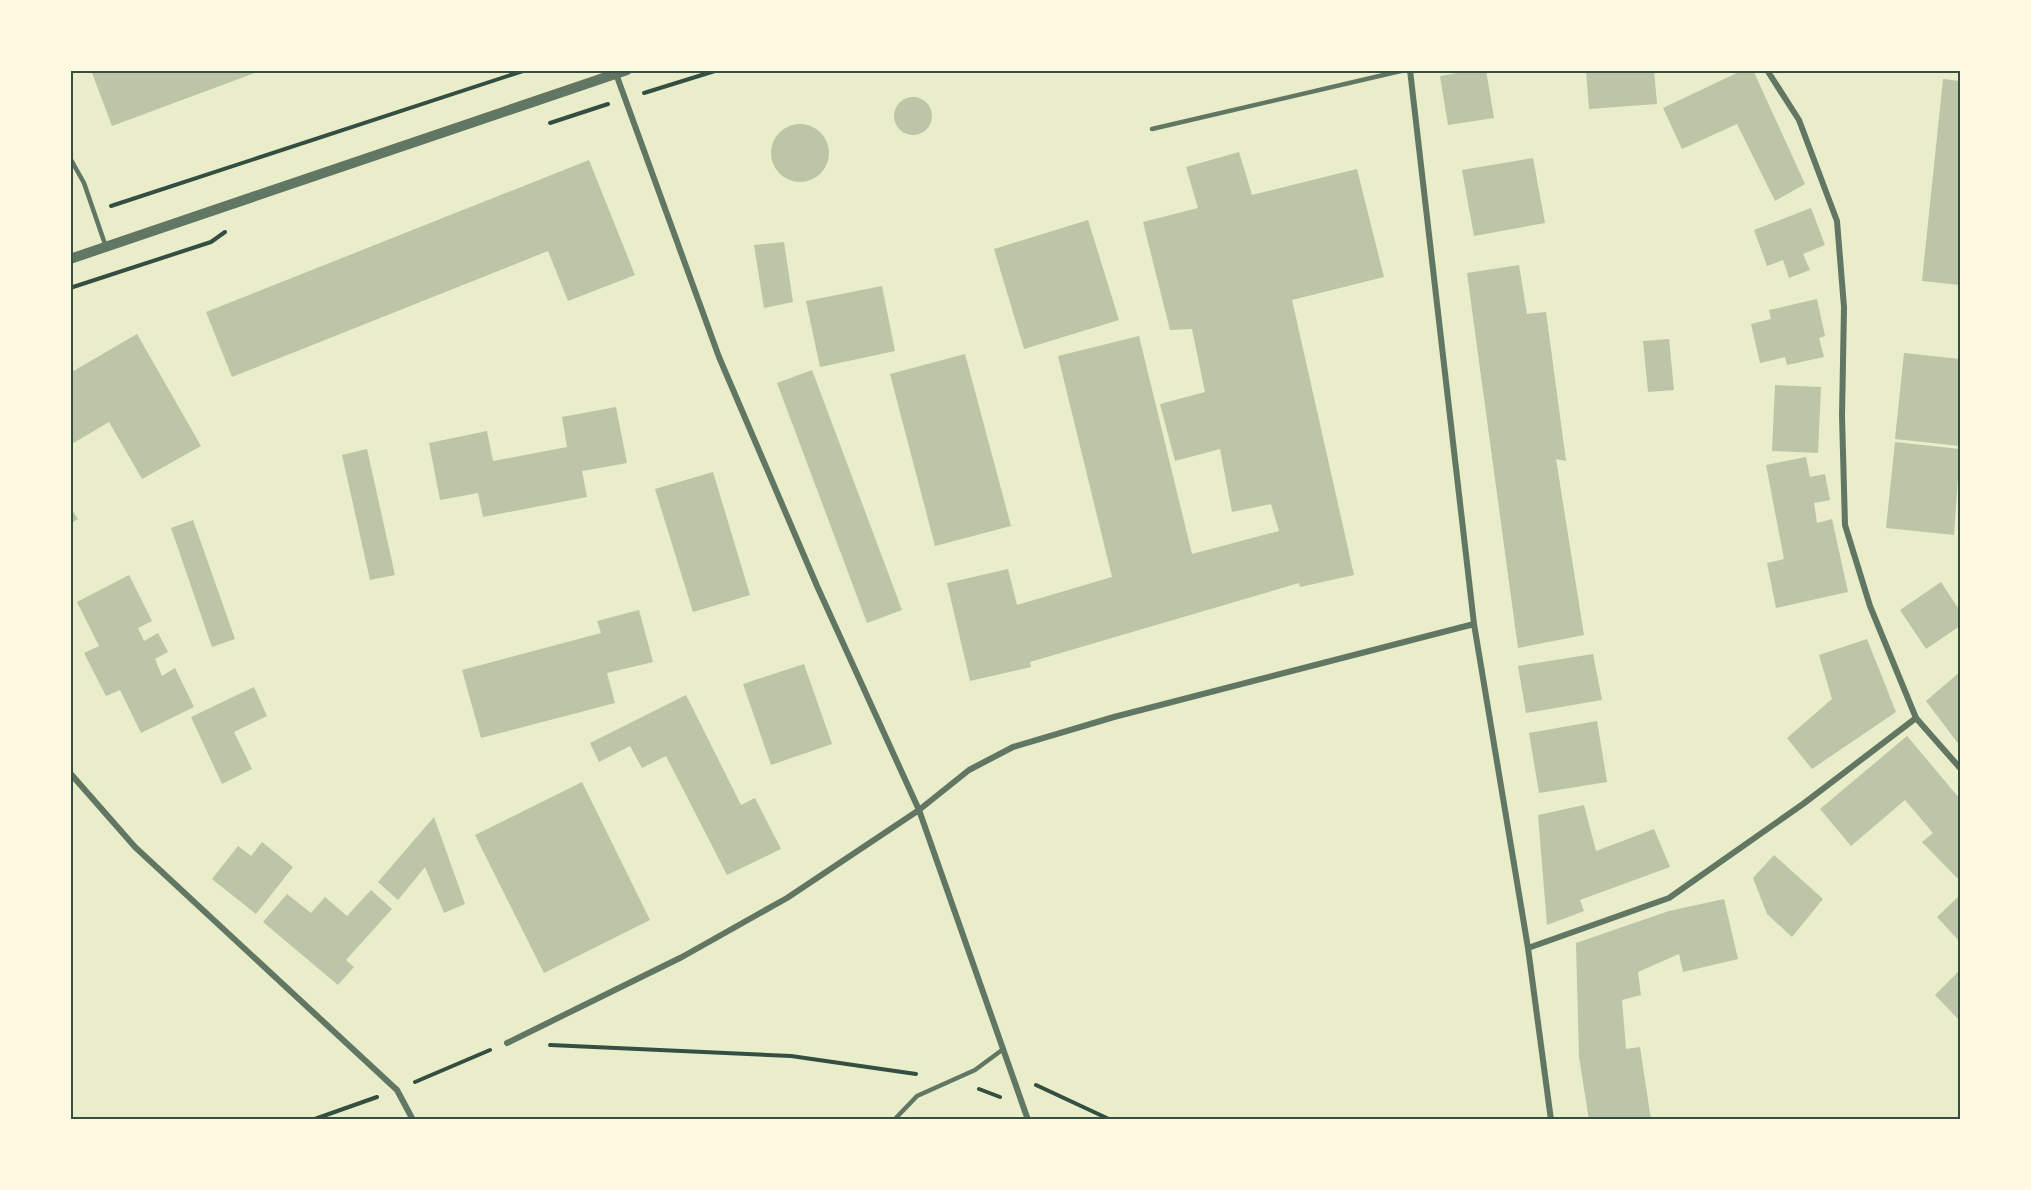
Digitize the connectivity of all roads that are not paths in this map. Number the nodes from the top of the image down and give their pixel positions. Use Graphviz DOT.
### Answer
graph roads {
  1 [pos="627,70"];
  2 [pos="1405,70"];
  3 [pos="1410,70"];
  4 [pos="1767,70"];
  5 [pos="615,72"];
  6 [pos="1152,129"];
  7 [pos="70,158"];
  8 [pos="106,247"];
  9 [pos="70,259"];
  10 [pos="1474,624"];
  11 [pos="1916,718"];
  12 [pos="1960,768"];
  13 [pos="70,773"];
  14 [pos="919,810"];
  15 [pos="1528,948"];
  16 [pos="507,1043"];
  17 [pos="1002,1050"];
  18 [pos="413,1119"];
  19 [pos="894,1119"];
  20 [pos="1028,1119"];
  21 [pos="1551,1119"];
  1 -- 5 [label="street"];
  2 -- 6 [label="lane"];
  3 -- 10 [label="street"];
  4 -- 11 [label="street"];
  5 -- 8 [label="street"];
  5 -- 14 [label="street"];
  7 -- 8 [label="lane"];
  8 -- 9 [label="street"];
  10 -- 14 [label="street"];
  10 -- 15 [label="street"];
  11 -- 12 [label="street"];
  11 -- 15 [label="street"];
  13 -- 18 [label="street"];
  14 -- 16 [label="street"];
  14 -- 17 [label="street"];
  15 -- 21 [label="street"];
  17 -- 19 [label="lane"];
  17 -- 20 [label="street"];
}
